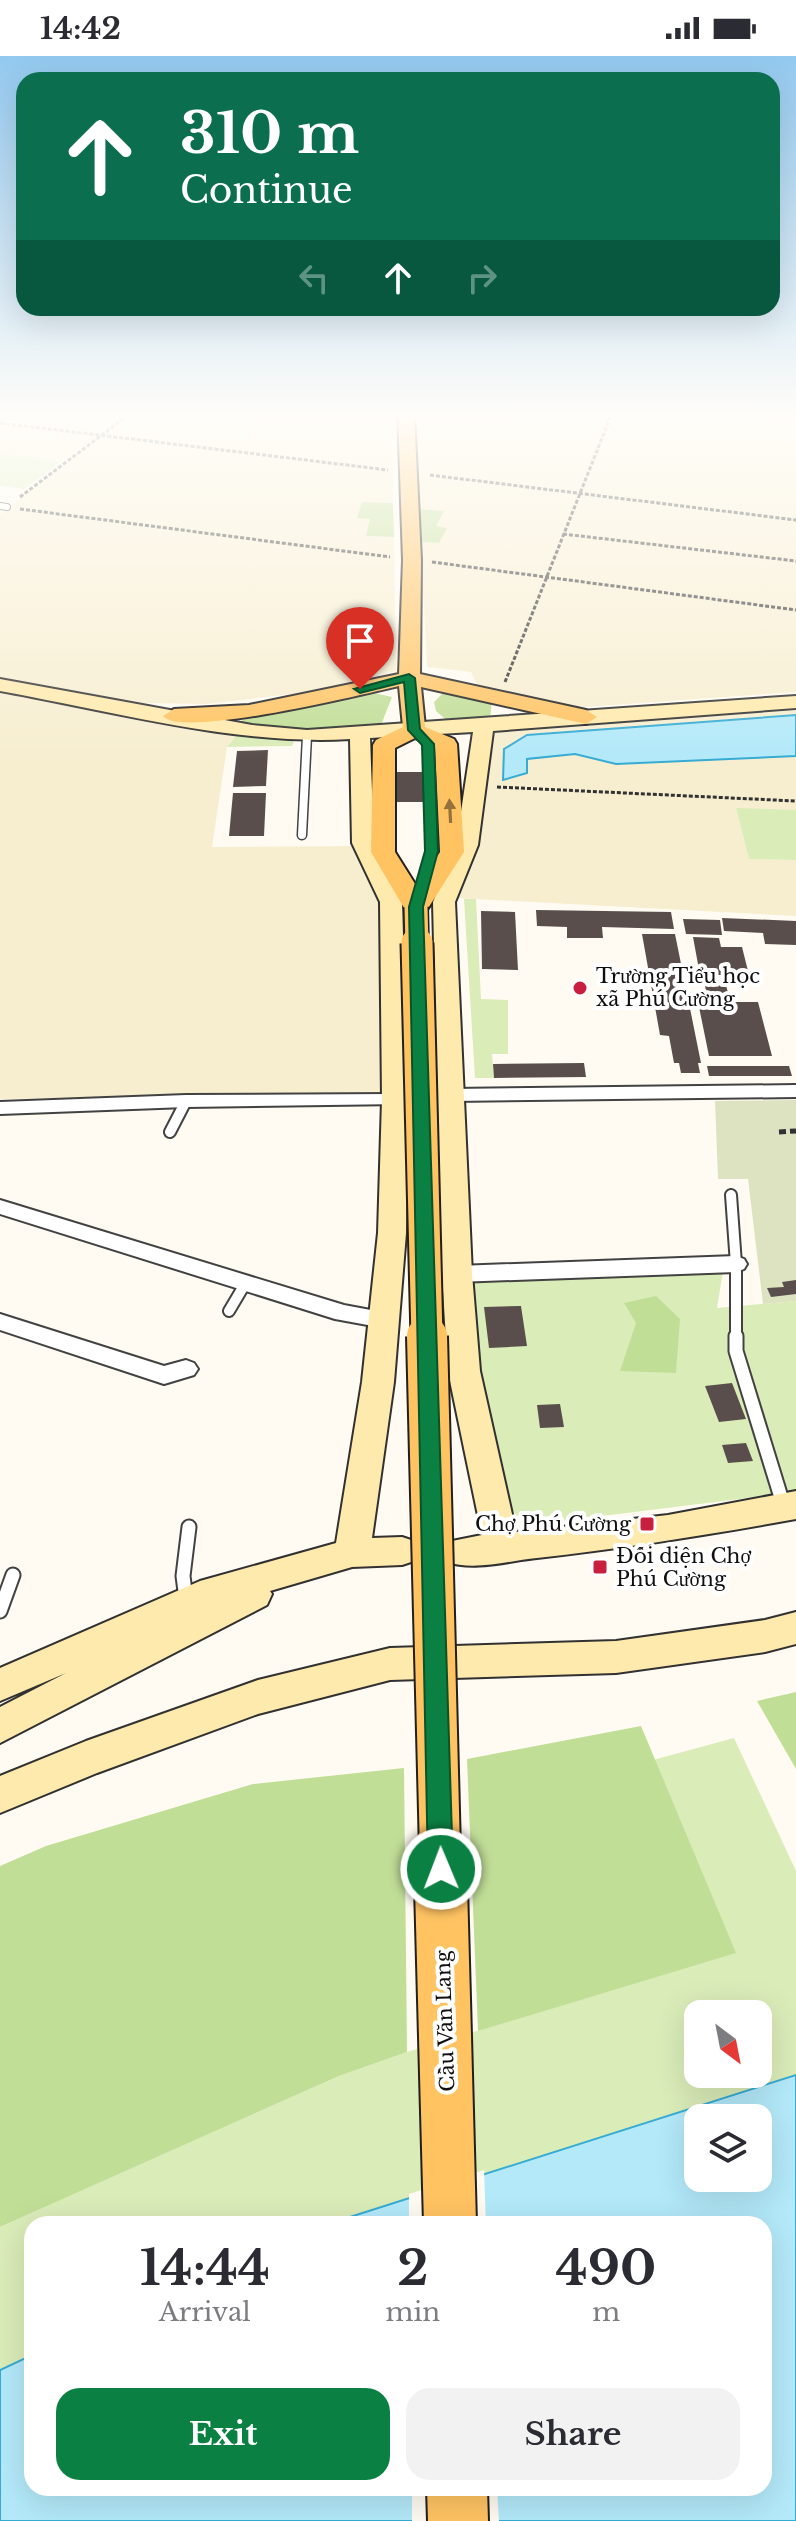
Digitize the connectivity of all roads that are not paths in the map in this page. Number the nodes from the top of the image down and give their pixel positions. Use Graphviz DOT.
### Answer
graph roads {
  1 [pos="411,528"];
  2 [pos="409,678"];
  3 [pos="0,685"];
  4 [pos="796,702"];
  5 [pos="174,716"];
  6 [pos="586,717"];
  7 [pos="484,726"];
  8 [pos="414,730"];
  9 [pos="360,733"];
  10 [pos="307,736"];
  11 [pos="302,835"];
  12 [pos="416,907"];
  13 [pos="796,1091"];
  14 [pos="452,1095"];
  15 [pos="395,1100"];
  16 [pos="186,1101"];
  17 [pos="0,1108"];
  18 [pos="170,1132"];
  19 [pos="731,1195"];
  20 [pos="0,1207"];
  21 [pos="736,1264"];
  22 [pos="457,1274"];
  23 [pos="245,1284"];
  24 [pos="229,1311"];
  25 [pos="384,1320"];
  26 [pos="0,1322"];
  27 [pos="186,1369"];
  28 [pos="792,1513"];
  29 [pos="189,1527"];
  30 [pos="502,1549"];
  31 [pos="402,1551"];
  32 [pos="459,1552"];
  33 [pos="352,1553"];
  34 [pos="313,1564"];
  35 [pos="13,1575"];
  36 [pos="186,1604"];
  37 [pos="0,1611"];
  38 [pos="796,1628"];
  39 [pos="0,1685"];
  40 [pos="51,1700"];
  41 [pos="0,1726"];
  42 [pos="0,1742"];
  43 [pos="0,1795"];
  44 [pos="450,2216"];
  45 [pos="457,2496"];
  46 [pos="458,2521"];
  1 -- 2 [label="main road"];
  2 -- 5 [label="main road"];
  2 -- 6 [label="main road"];
  2 -- 8 [label="main road"];
  3 -- 5 [label="main road"];
  4 -- 6 [label="main road"];
  5 -- 10 [label="main road"];
  6 -- 7 [label="main road"];
  7 -- 8 [label="main road"];
  7 -- 14 [label="main road"];
  8 -- 9 [label="main road"];
  8 -- 12 [label="main road, Cầu Văn Lang"];
  12 -- 8 [label="main road, one-way"];
  9 -- 10 [label="main road"];
  9 -- 15 [label="main road"];
  10 -- 11 [label="lane"];
  12 -- 44 [label="main road, Cầu Văn Lang, bridge"];
  13 -- 14 [label="street"];
  14 -- 22 [label="main road"];
  15 -- 16 [label="street"];
  15 -- 25 [label="main road"];
  16 -- 17 [label="street"];
  16 -- 18 [label="lane"];
  19 -- 21 [label="lane"];
  20 -- 23 [label="street"];
  21 -- 22 [label="street"];
  21 -- 28 [label="lane"];
  22 -- 30 [label="main road"];
  23 -- 24 [label="lane"];
  23 -- 25 [label="street"];
  25 -- 33 [label="main road"];
  26 -- 27 [label="street"];
  28 -- 30 [label="main road"];
  29 -- 36 [label="lane"];
  30 -- 32 [label="main road"];
  31 -- 33 [label="main road"];
  33 -- 34 [label="main road"];
  34 -- 36 [label="main road"];
  34 -- 40 [label="main road"];
  35 -- 37 [label="lane"];
  36 -- 39 [label="main road"];
  38 -- 43 [label="main road"];
  40 -- 41 [label="main road"];
  40 -- 42 [label="main road"];
  45 -- 46 [label="main road"];
}
